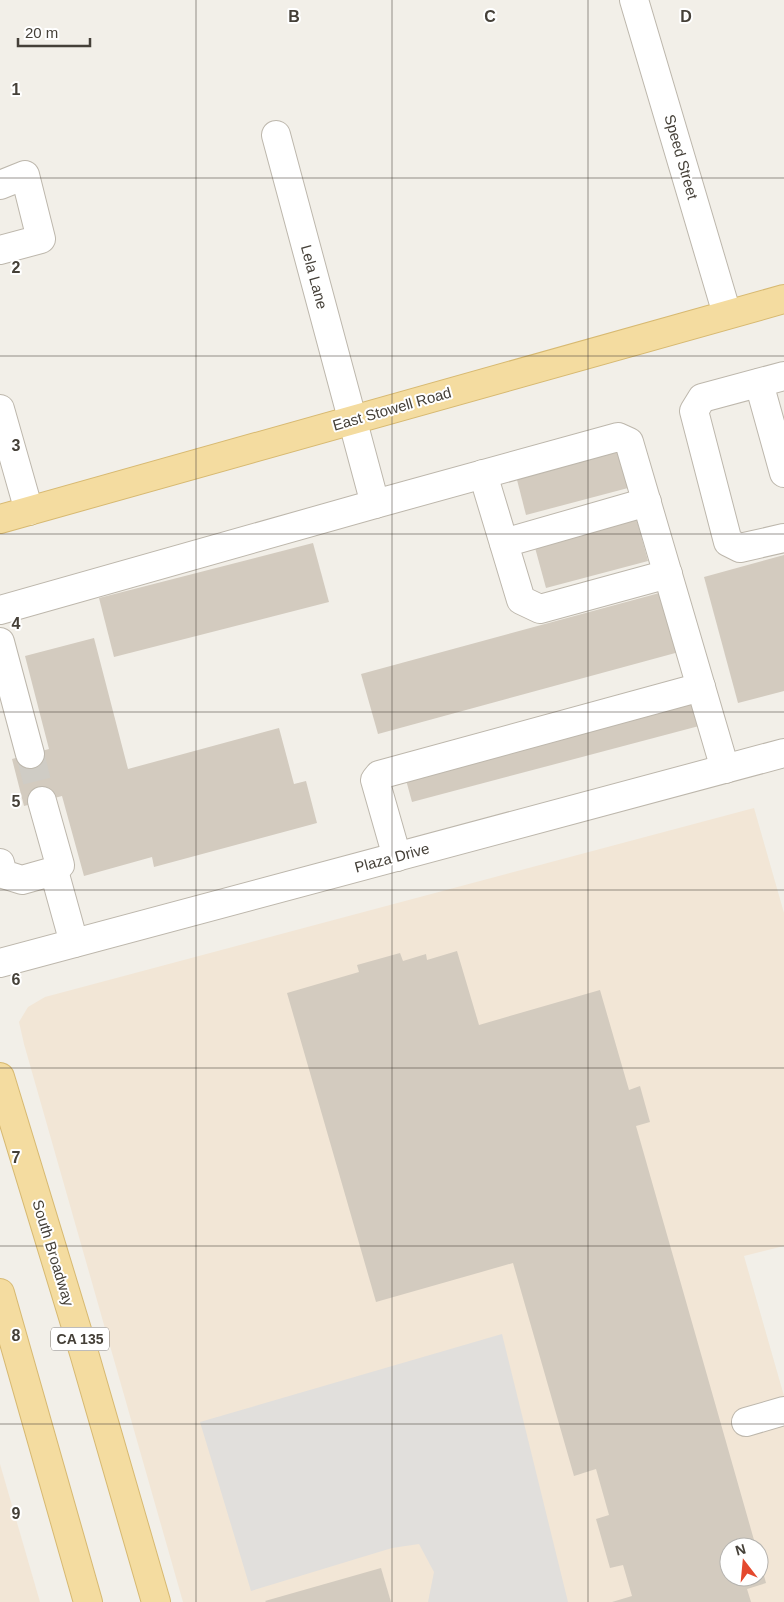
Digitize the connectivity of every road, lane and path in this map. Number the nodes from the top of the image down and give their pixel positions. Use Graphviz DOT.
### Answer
graph roads {
  1 [pos="634,0"];
  2 [pos="276,135"];
  3 [pos="0,185"];
  4 [pos="0,250"];
  5 [pos="784,299"];
  6 [pos="726,314"];
  7 [pos="772,379"];
  8 [pos="0,409"];
  9 [pos="352,420"];
  10 [pos="784,473"];
  11 [pos="484,474"];
  12 [pos="647,502"];
  13 [pos="375,504"];
  14 [pos="30,511"];
  15 [pos="0,519"];
  16 [pos="784,538"];
  17 [pos="504,543"];
  18 [pos="668,574"];
  19 [pos="0,610"];
  20 [pos="0,642"];
  21 [pos="701,687"];
  22 [pos="784,753"];
  23 [pos="30,754"];
  24 [pos="725,769"];
  25 [pos="42,801"];
  26 [pos="397,857"];
  27 [pos="0,863"];
  28 [pos="54,871"];
  29 [pos="74,943"];
  30 [pos="0,963"];
  31 [pos="0,1077"];
  32 [pos="0,1293"];
  33 [pos="784,1411"];
  34 [pos="746,1422"];
  35 [pos="88,1602"];
  36 [pos="156,1602"];
  1 -- 6 [label="street, Speed Street"];
  2 -- 9 [label="street, Lela Lane"];
  3 -- 4 [label="street"];
  5 -- 6 [label="main road, East Stowell Road"];
  6 -- 9 [label="main road, East Stowell Road"];
  7 -- 10 [label="street"];
  7 -- 16 [label="street"];
  8 -- 14 [label="street"];
  9 -- 13 [label="street, Lela Lane"];
  9 -- 14 [label="main road, East Stowell Road"];
  11 -- 12 [label="street"];
  11 -- 13 [label="street"];
  11 -- 17 [label="street"];
  12 -- 17 [label="street"];
  12 -- 18 [label="street"];
  13 -- 19 [label="street"];
  14 -- 15 [label="main road, East Stowell Road"];
  17 -- 18 [label="street"];
  18 -- 21 [label="street"];
  20 -- 23 [label="street"];
  21 -- 24 [label="street"];
  21 -- 26 [label="street"];
  22 -- 24 [label="street, Plaza Drive"];
  24 -- 26 [label="street, Plaza Drive"];
  25 -- 28 [label="street"];
  26 -- 29 [label="street, Plaza Drive"];
  27 -- 28 [label="street"];
  28 -- 29 [label="street"];
  29 -- 30 [label="street, Plaza Drive"];
  31 -- 36 [label="main road, South Broadway / CA 135"];
  32 -- 35 [label="main road"];
  33 -- 34 [label="street"];
}
